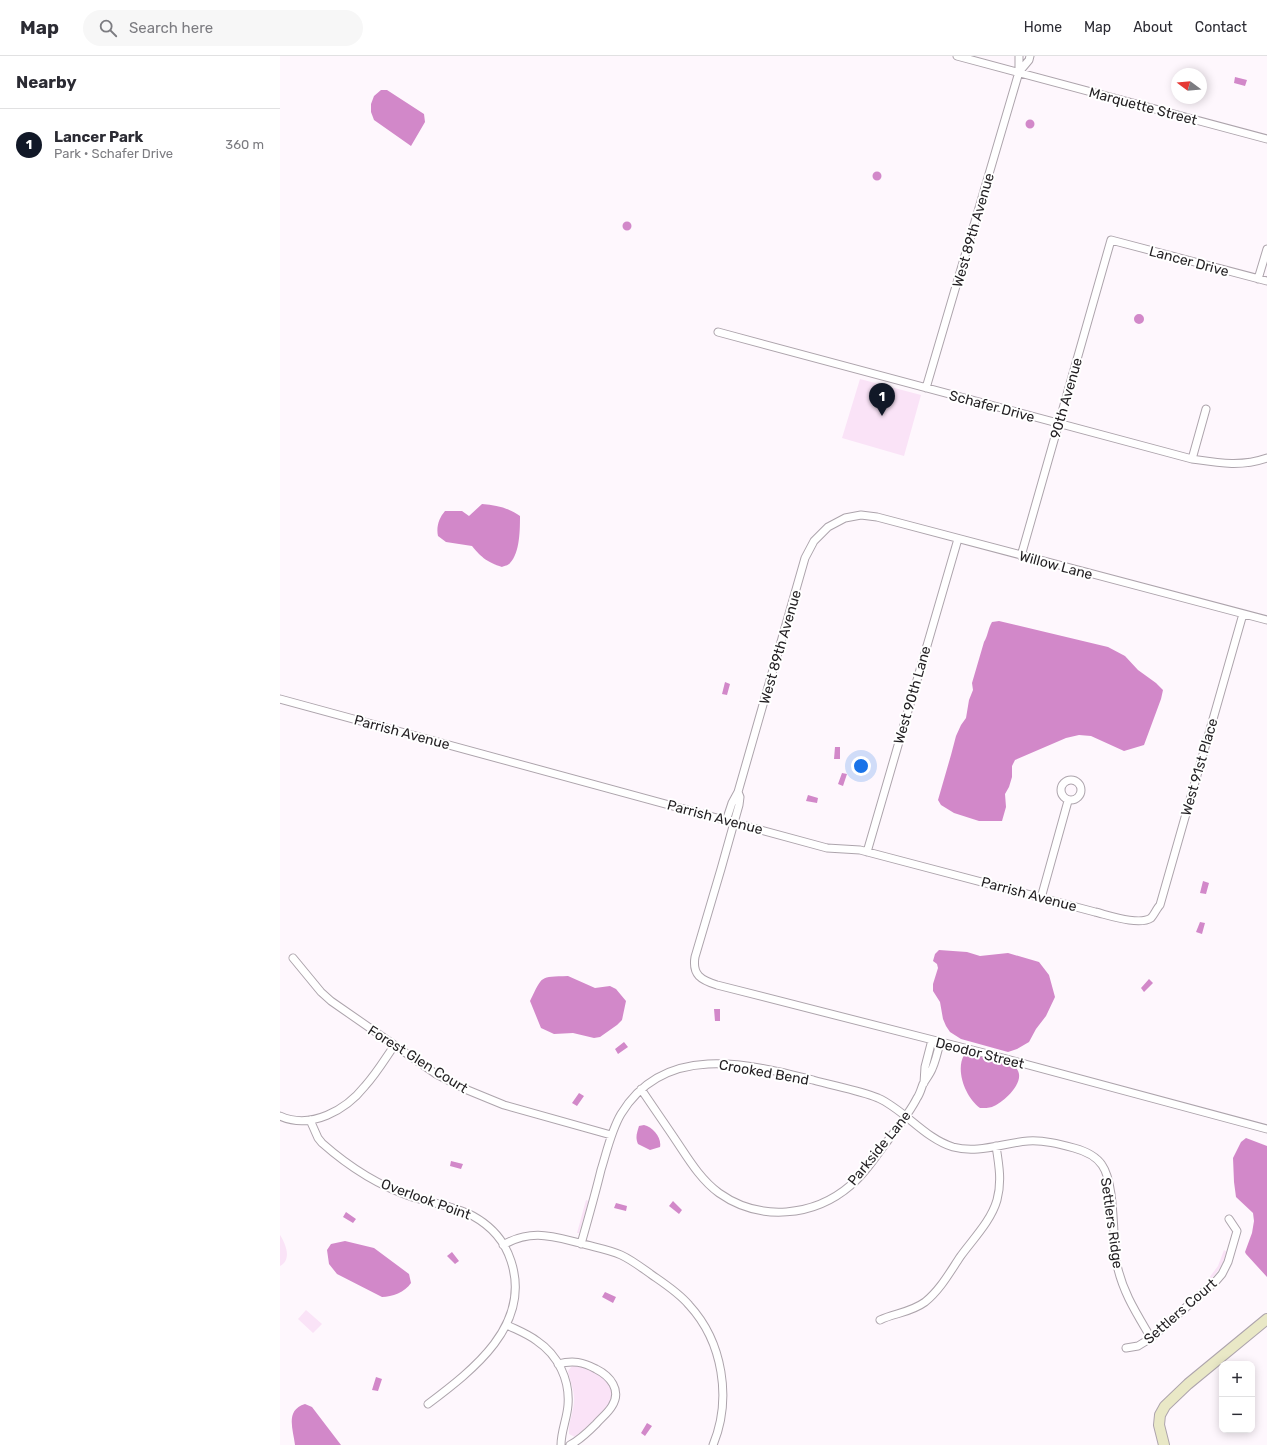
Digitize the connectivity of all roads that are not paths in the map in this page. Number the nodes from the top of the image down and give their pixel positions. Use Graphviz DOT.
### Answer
graph roads {
  1 [pos="957,56"];
  2 [pos="1019,56"];
  3 [pos="1030,56"];
  4 [pos="1019,72"];
  5 [pos="1267,139"];
  6 [pos="1111,240"];
  7 [pos="1267,249"];
  8 [pos="1258,279"];
  9 [pos="1267,281"];
  10 [pos="718,332"];
  11 [pos="926,388"];
  12 [pos="1206,409"];
  13 [pos="1058,424"];
  14 [pos="1267,458"];
  15 [pos="1192,459"];
  16 [pos="845,518"];
  17 [pos="958,539"];
  18 [pos="1021,556"];
  19 [pos="1242,614"];
  20 [pos="1267,620"];
  21 [pos="280,699"];
  22 [pos="738,792"];
  23 [pos="1068,801"];
  24 [pos="726,821"];
  25 [pos="734,823"];
  26 [pos="867,852"];
  27 [pos="1041,898"];
  28 [pos="1151,918"];
  29 [pos="293,958"];
  30 [pos="696,972"];
  31 [pos="932,1040"];
  32 [pos="940,1042"];
  33 [pos="394,1046"];
  34 [pos="924,1083"];
  35 [pos="641,1089"];
  36 [pos="280,1116"];
  37 [pos="906,1117"];
  38 [pos="310,1120"];
  39 [pos="1267,1129"];
  40 [pos="611,1135"];
  41 [pos="996,1146"];
  42 [pos="1229,1219"];
  43 [pos="581,1244"];
  44 [pos="504,1245"];
  45 [pos="1267,1319"];
  46 [pos="880,1320"];
  47 [pos="507,1325"];
  48 [pos="1151,1338"];
  49 [pos="1126,1348"];
  50 [pos="558,1364"];
  51 [pos="428,1404"];
  52 [pos="561,1445"];
  53 [pos="570,1445"];
  54 [pos="712,1445"];
  55 [pos="1164,1445"];
  1 -- 4 [label="street, Marquette Street"];
  2 -- 4 [label="street, West 89th Avenue"];
  3 -- 4 [label="street, West 89th Avenue"];
  4 -- 5 [label="street, Marquette Street"];
  4 -- 11 [label="street, West 89th Avenue"];
  6 -- 8 [label="street, Lancer Drive"];
  6 -- 13 [label="street, 90th Avenue"];
  7 -- 8 [label="street"];
  8 -- 9 [label="street, Lancer Drive"];
  10 -- 11 [label="street, Schafer Drive"];
  11 -- 13 [label="street, Schafer Drive"];
  12 -- 15 [label="street"];
  13 -- 15 [label="street, Schafer Drive"];
  13 -- 18 [label="street, 90th Avenue"];
  14 -- 15 [label="street, Schafer Drive"];
  16 -- 17 [label="street, Willow Lane"];
  16 -- 22 [label="street, West 89th Avenue"];
  17 -- 18 [label="street, Willow Lane"];
  17 -- 26 [label="street, West 90th Lane"];
  18 -- 19 [label="street, Willow Lane"];
  19 -- 20 [label="street, Willow Lane"];
  19 -- 28 [label="street, West 91st Place"];
  21 -- 24 [label="street, Parrish Avenue"];
  22 -- 24 [label="street, West 89th Avenue"];
  22 -- 25 [label="street, West 89th Avenue"];
  23 -- 27 [label="street"];
  24 -- 25 [label="street, Parrish Avenue"];
  25 -- 26 [label="street, Parrish Avenue"];
  25 -- 30 [label="street, West 89th Avenue"];
  26 -- 27 [label="street, Parrish Avenue"];
  27 -- 28 [label="street, Parrish Avenue"];
  29 -- 33 [label="street, Forest Glen Court"];
  30 -- 31 [label="street, Deodor Street"];
  31 -- 32 [label="street, Deodor Street"];
  31 -- 34 [label="street, Parkside Lane"];
  32 -- 34 [label="street, Parkside Lane"];
  32 -- 39 [label="street, Deodor Street"];
  33 -- 38 [label="street"];
  33 -- 40 [label="street, Forest Glen Court"];
  34 -- 37 [label="street, Parkside Lane"];
  35 -- 37 [label="street, Crooked Bend"];
  35 -- 37 [label="street, Parkside Lane"];
  35 -- 40 [label="street, Crooked Bend"];
  36 -- 38 [label="street"];
  37 -- 41 [label="street, Crooked Bend"];
  38 -- 44 [label="street, Overlook Point"];
  40 -- 43 [label="street, Crooked Bend"];
  41 -- 46 [label="street"];
  41 -- 48 [label="street, Settlers Ridge"];
  42 -- 48 [label="street, Settlers Court"];
  43 -- 44 [label="street"];
  43 -- 54 [label="street"];
  44 -- 47 [label="street, Overlook Point"];
  45 -- 55 [label="street"];
  47 -- 50 [label="street"];
  47 -- 51 [label="street, Overlook Point"];
  48 -- 49 [label="street, Settlers Court"];
  50 -- 52 [label="street"];
  50 -- 53 [label="street"];
}
